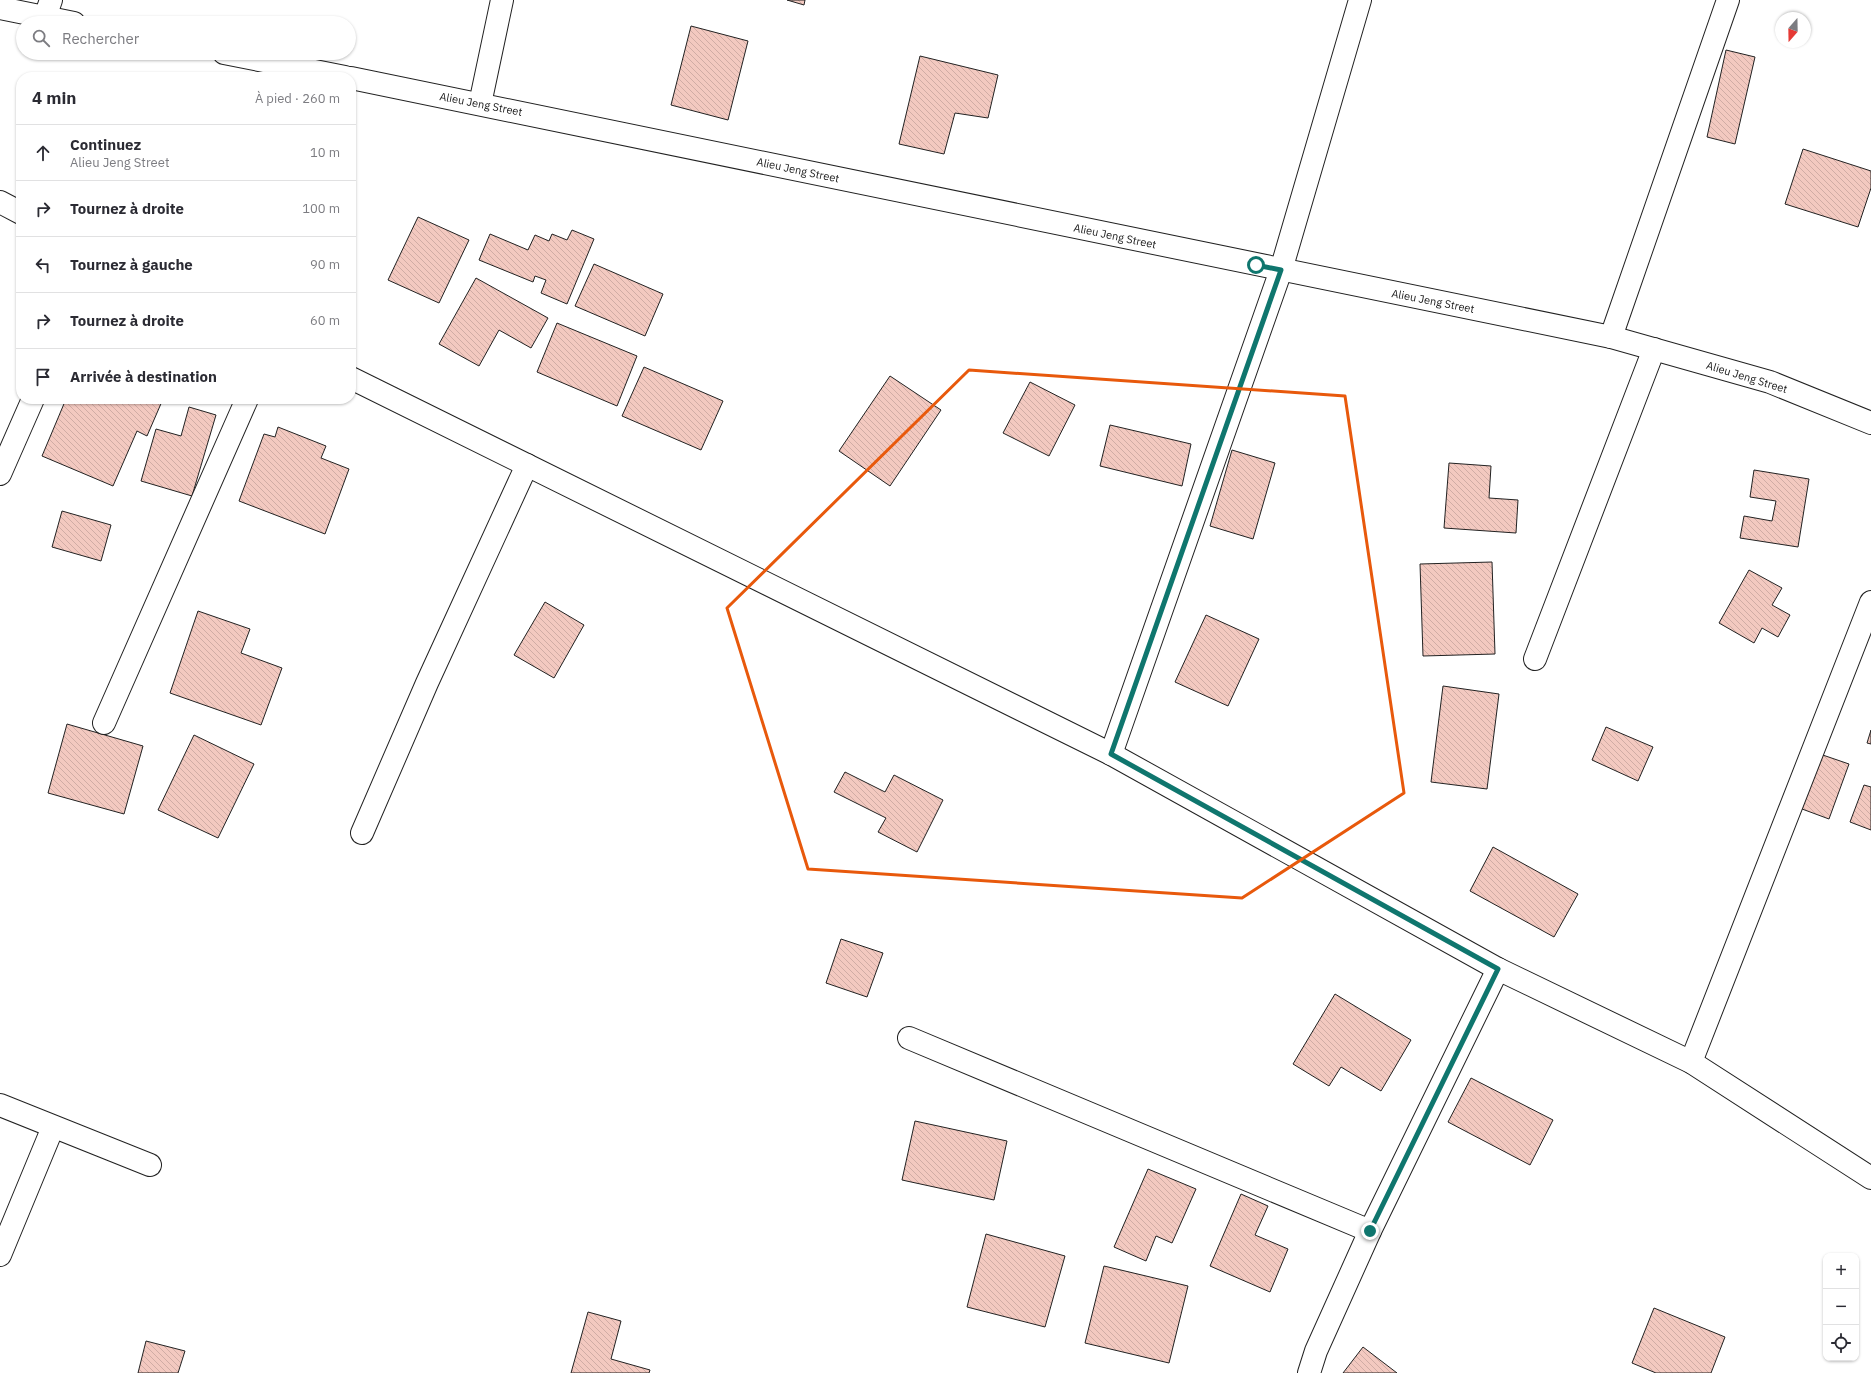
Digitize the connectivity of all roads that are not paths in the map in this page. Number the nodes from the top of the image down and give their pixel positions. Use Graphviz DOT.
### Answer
graph roads {
  1 [pos="502,0"];
  2 [pos="1360,0"];
  3 [pos="1728,0"];
  4 [pos="0,8"];
  5 [pos="48,9"];
  6 [pos="61,16"];
  7 [pos="259,60"];
  8 [pos="320,72"];
  9 [pos="356,79"];
  10 [pos="480,104"];
  11 [pos="0,202"];
  12 [pos="16,210"];
  13 [pos="1281,270"];
  14 [pos="1611,337"];
  15 [pos="1654,349"];
  16 [pos="356,380"];
  17 [pos="31,404"];
  18 [pos="245,404"];
  19 [pos="1871,423"];
  20 [pos="527,465"];
  21 [pos="0,474"];
  22 [pos="1871,602"];
  23 [pos="1535,659"];
  24 [pos="104,722"];
  25 [pos="1111,754"];
  26 [pos="362,832"];
  27 [pos="1498,969"];
  28 [pos="909,1038"];
  29 [pos="1691,1062"];
  30 [pos="0,1104"];
  31 [pos="53,1127"];
  32 [pos="150,1165"];
  33 [pos="1871,1178"];
  34 [pos="1370,1231"];
  35 [pos="0,1255"];
  36 [pos="1309,1373"];
  1 -- 10 [label="street"];
  2 -- 13 [label="street"];
  3 -- 14 [label="street"];
  4 -- 5 [label="street"];
  5 -- 6 [label="street"];
  7 -- 8 [label="street"];
  9 -- 10 [label="street, Alieu Jeng Street"];
  10 -- 13 [label="street, Alieu Jeng Street"];
  11 -- 12 [label="street"];
  13 -- 14 [label="street, Alieu Jeng Street"];
  13 -- 25 [label="street"];
  14 -- 15 [label="street, Alieu Jeng Street"];
  15 -- 19 [label="street, Alieu Jeng Street"];
  15 -- 23 [label="street"];
  16 -- 20 [label="street"];
  17 -- 21 [label="street"];
  18 -- 24 [label="street"];
  20 -- 25 [label="street"];
  20 -- 26 [label="street"];
  22 -- 29 [label="street"];
  25 -- 27 [label="street"];
  27 -- 29 [label="street"];
  27 -- 34 [label="street"];
  28 -- 34 [label="street"];
  29 -- 33 [label="street"];
  30 -- 31 [label="street"];
  31 -- 32 [label="street"];
  31 -- 35 [label="street"];
  34 -- 36 [label="street"];
}
